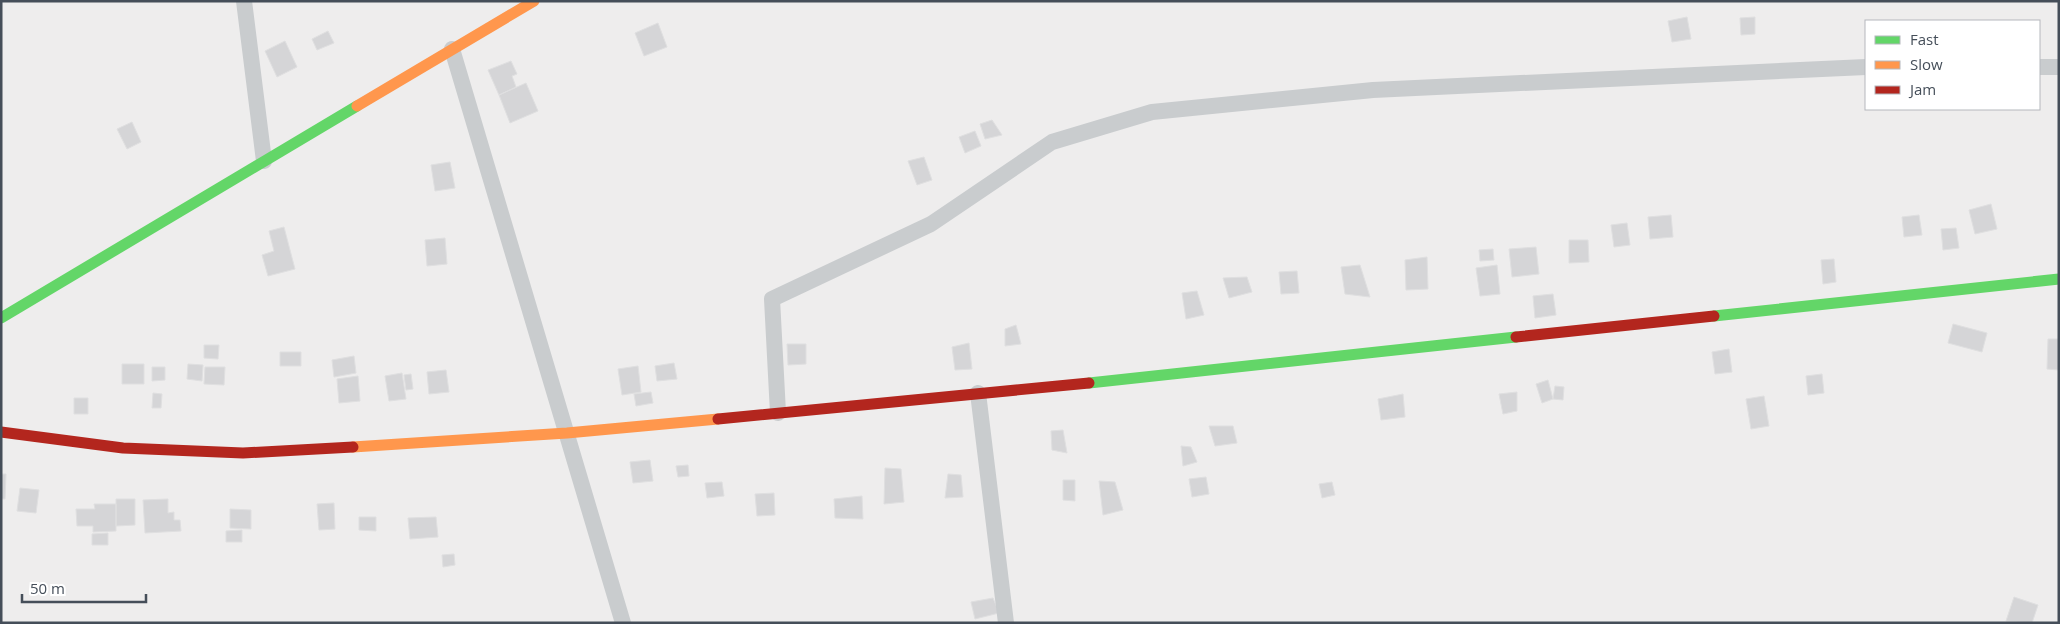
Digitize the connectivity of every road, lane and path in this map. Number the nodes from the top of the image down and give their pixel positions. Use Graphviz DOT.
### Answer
graph roads {
  1 [pos="244,1"];
  2 [pos="534,1"];
  3 [pos="452,49"];
  4 [pos="1865,67"];
  5 [pos="2040,67"];
  6 [pos="2059,67"];
  7 [pos="264,161"];
  8 [pos="2059,278"];
  9 [pos="1,318"];
  10 [pos="978,394"];
  11 [pos="778,413"];
  12 [pos="1,432"];
  13 [pos="567,433"];
  14 [pos="623,623"];
  15 [pos="1006,623"];
  1 -- 7 [label="street"];
  2 -- 3 [label="street"];
  3 -- 7 [label="street"];
  3 -- 13 [label="street"];
  4 -- 11 [label="street"];
  5 -- 6 [label="street"];
  7 -- 9 [label="street"];
  8 -- 10 [label="street"];
  10 -- 11 [label="street"];
  10 -- 15 [label="street"];
  11 -- 13 [label="street"];
  12 -- 13 [label="street"];
  13 -- 14 [label="street"];
}
